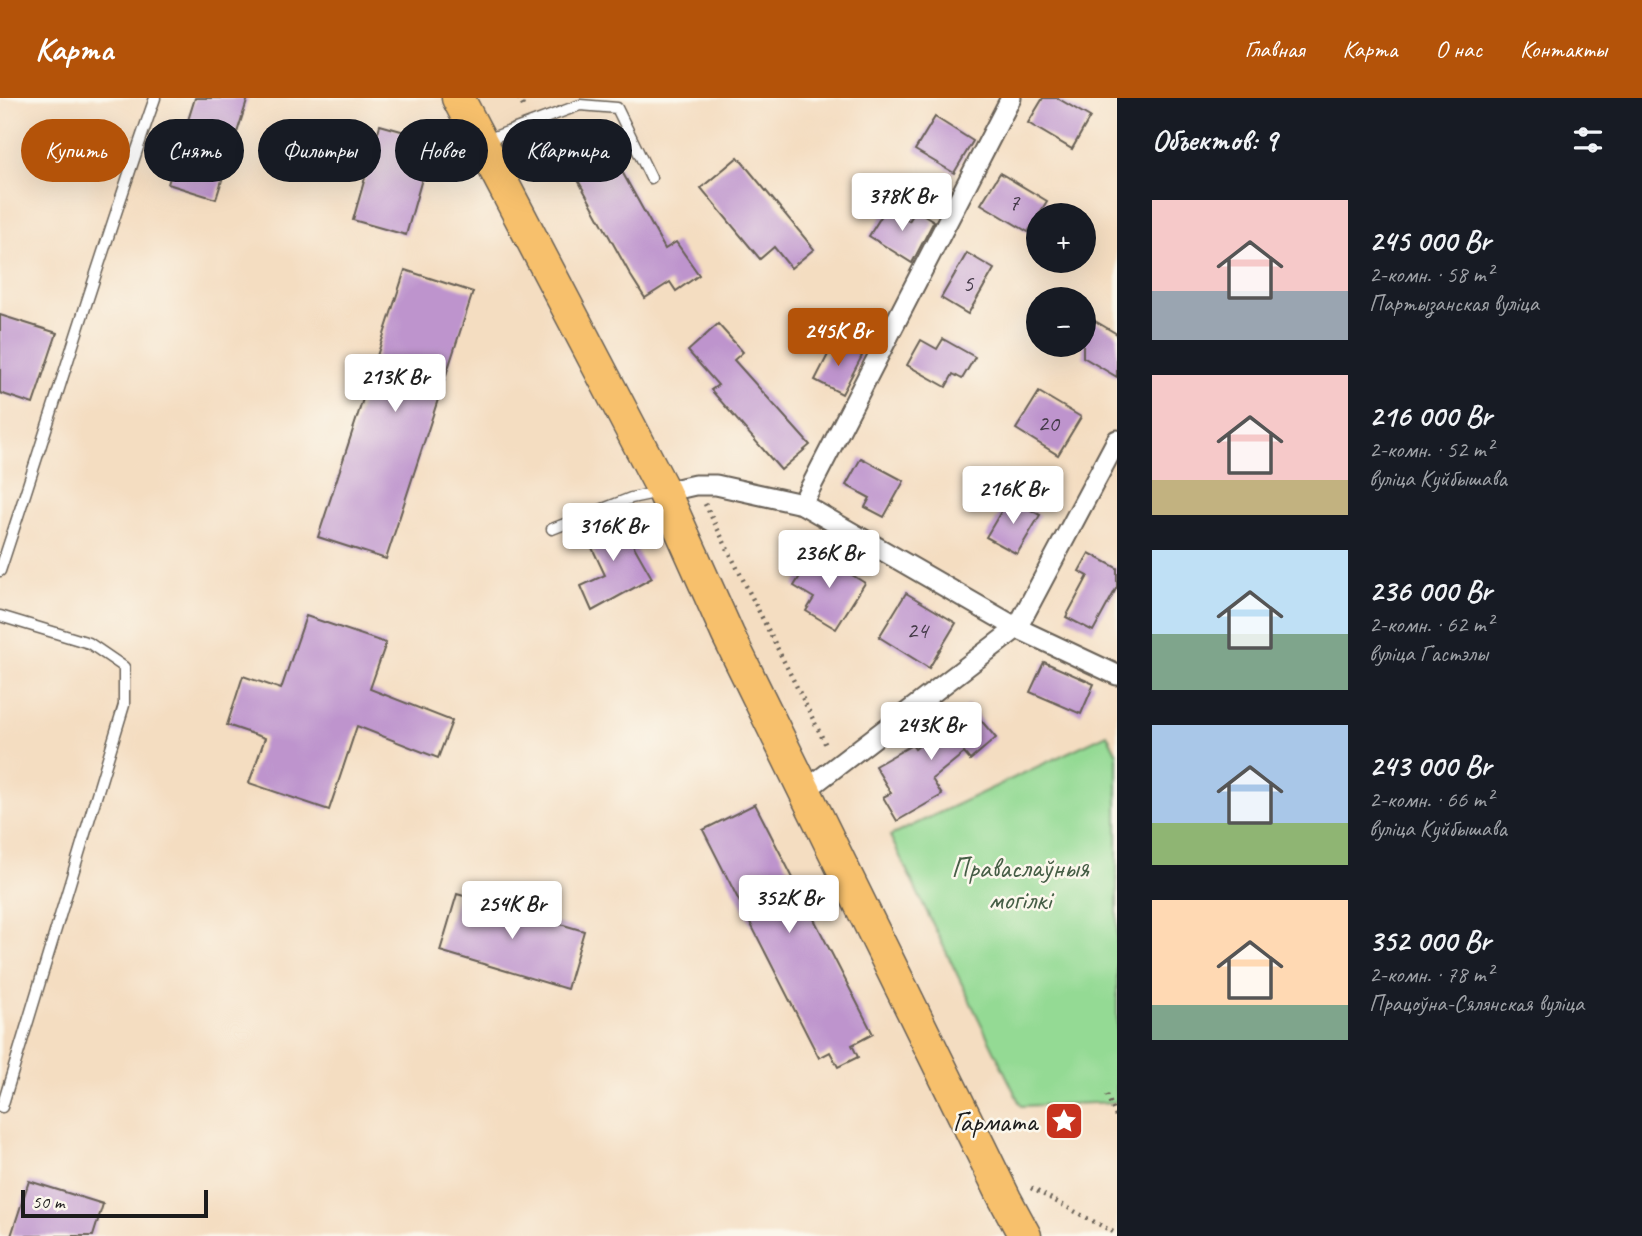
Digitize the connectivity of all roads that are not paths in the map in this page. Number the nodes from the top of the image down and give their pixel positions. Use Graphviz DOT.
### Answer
graph roads {
  1 [pos="155,98"];
  2 [pos="458,98"];
  3 [pos="1011,98"];
  4 [pos="469,119"];
  5 [pos="488,140"];
  6 [pos="488,154"];
  7 [pos="651,178"];
  8 [pos="1117,440"];
  9 [pos="664,492"];
  10 [pos="802,505"];
  11 [pos="552,529"];
  12 [pos="0,571"];
  13 [pos="0,616"];
  14 [pos="1017,628"];
  15 [pos="1117,675"];
  16 [pos="806,790"];
  17 [pos="0,1106"];
  18 [pos="1025,1236"];
  1 -- 12 [label="lane"];
  2 -- 4 [label="main road"];
  3 -- 10 [label="street"];
  5 -- 7 [label="lane"];
  6 -- 9 [label="main road"];
  8 -- 14 [label="street"];
  9 -- 10 [label="street"];
  9 -- 11 [label="lane"];
  9 -- 16 [label="main road"];
  10 -- 14 [label="street"];
  13 -- 17 [label="lane"];
  14 -- 15 [label="street"];
  14 -- 16 [label="street"];
  16 -- 18 [label="main road"];
}
